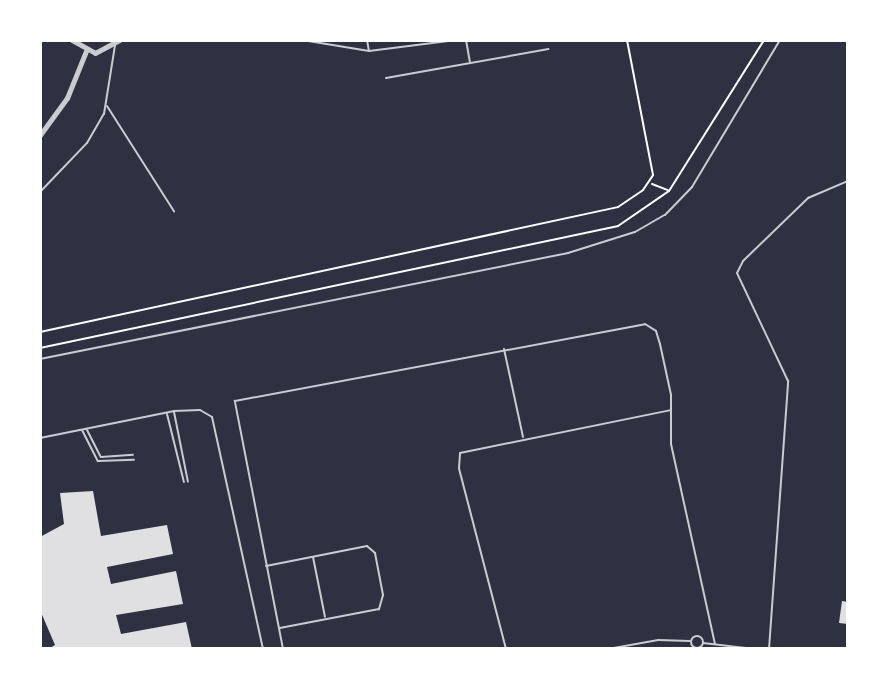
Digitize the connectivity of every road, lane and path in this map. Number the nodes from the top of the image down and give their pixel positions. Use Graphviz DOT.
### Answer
graph roads {
  1 [pos="72,40"];
  2 [pos="302,40"];
  3 [pos="367,40"];
  4 [pos="456,40"];
  5 [pos="466,40"];
  6 [pos="627,40"];
  7 [pos="764,40"];
  8 [pos="780,40"];
  9 [pos="117,43"];
  10 [pos="548,49"];
  11 [pos="86,51"];
  12 [pos="369,51"];
  13 [pos="470,63"];
  14 [pos="386,78"];
  15 [pos="107,105"];
  16 [pos="40,135"];
  17 [pos="848,181"];
  18 [pos="650,183"];
  19 [pos="669,191"];
  20 [pos="40,192"];
  21 [pos="174,211"];
  22 [pos="40,332"];
  23 [pos="40,348"];
  24 [pos="504,349"];
  25 [pos="40,359"];
  26 [pos="672,410"];
  27 [pos="174,411"];
  28 [pos="167,413"];
  29 [pos="84,429"];
  30 [pos="40,438"];
  31 [pos="523,438"];
  32 [pos="133,455"];
  33 [pos="134,460"];
  34 [pos="313,557"];
  35 [pos="265,566"];
  36 [pos="326,619"];
  37 [pos="279,628"];
  38 [pos="690,641"];
  39 [pos="703,643"];
  40 [pos="715,644"];
  41 [pos="263,649"];
  42 [pos="283,649"];
  43 [pos="506,649"];
  44 [pos="608,649"];
  45 [pos="698,649"];
  46 [pos="755,649"];
  47 [pos="769,649"];
  1 -- 11 [label="street"];
  2 -- 12 [label="lane"];
  3 -- 12 [label="lane"];
  4 -- 12 [label="lane"];
  5 -- 13 [label="lane"];
  6 -- 18 [label="path"];
  7 -- 19 [label="path"];
  8 -- 25 [label="lane"];
  9 -- 11 [label="street"];
  9 -- 15 [label="lane"];
  10 -- 13 [label="lane"];
  11 -- 16 [label="street"];
  13 -- 14 [label="lane"];
  15 -- 20 [label="lane"];
  15 -- 21 [label="lane"];
  17 -- 47 [label="lane"];
  18 -- 19 [label="path"];
  18 -- 22 [label="path"];
  19 -- 23 [label="path"];
  24 -- 26 [label="lane"];
  24 -- 31 [label="lane"];
  24 -- 35 [label="lane"];
  26 -- 31 [label="lane"];
  26 -- 40 [label="lane"];
  27 -- 28 [label="lane"];
  27 -- 28 [label="lane"];
  27 -- 41 [label="lane"];
  28 -- 29 [label="lane"];
  29 -- 30 [label="lane"];
  29 -- 32 [label="lane"];
  29 -- 33 [label="lane"];
  31 -- 43 [label="lane"];
  34 -- 35 [label="lane"];
  34 -- 36 [label="lane"];
  34 -- 36 [label="lane"];
  35 -- 37 [label="lane"];
  36 -- 37 [label="lane"];
  37 -- 42 [label="lane"];
  38 -- 39 [label="lane"];
  38 -- 44 [label="lane"];
  38 -- 45 [label="lane"];
  39 -- 40 [label="lane"];
  39 -- 45 [label="lane"];
  40 -- 46 [label="lane"];
}
